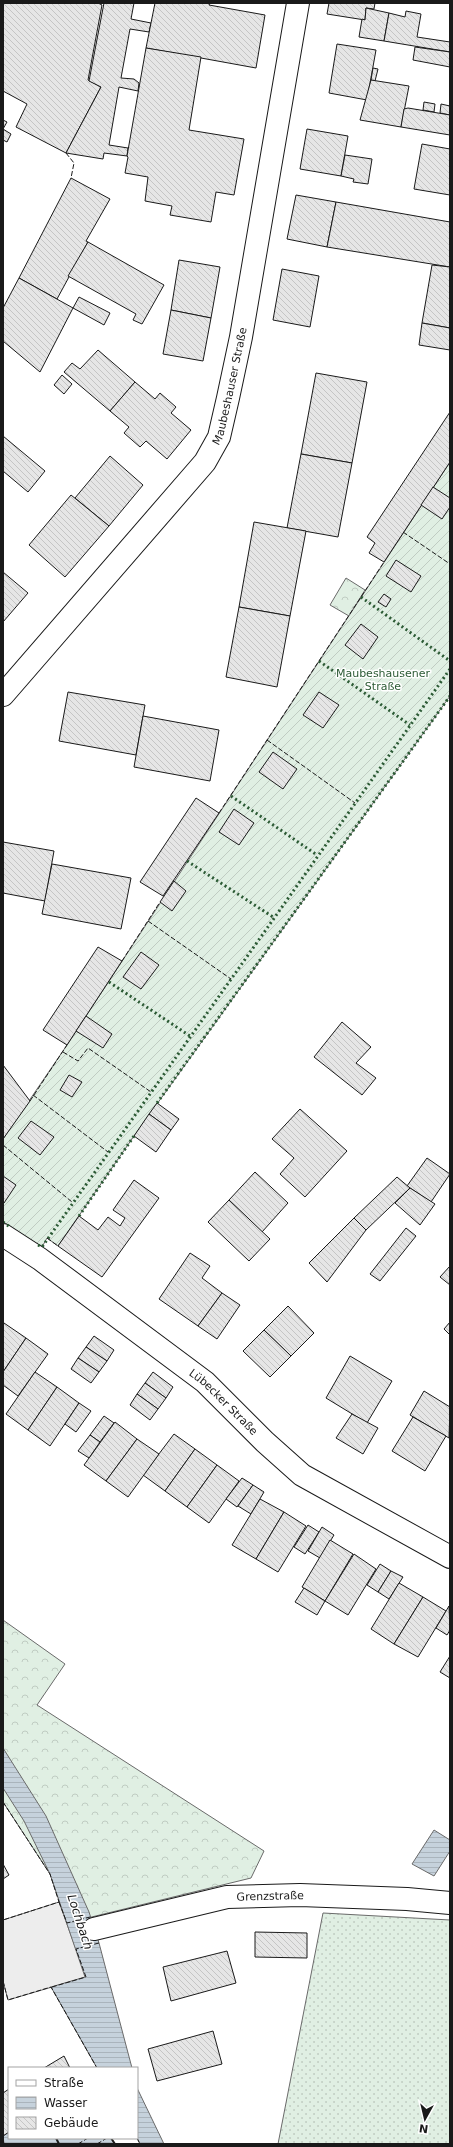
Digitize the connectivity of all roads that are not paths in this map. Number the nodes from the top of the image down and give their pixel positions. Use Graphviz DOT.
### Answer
graph roads {
  1 [pos="298,3"];
  2 [pos="3,695"];
  3 [pos="3,1235"];
  4 [pos="450,1557"];
  5 [pos="450,1903"];
  6 [pos="94,1929"];
  1 -- 2 [label="street, Maubeshauser Straße"];
  3 -- 4 [label="street, Lübecker Straße"];
  5 -- 6 [label="street, Grenzstraße"];
}
